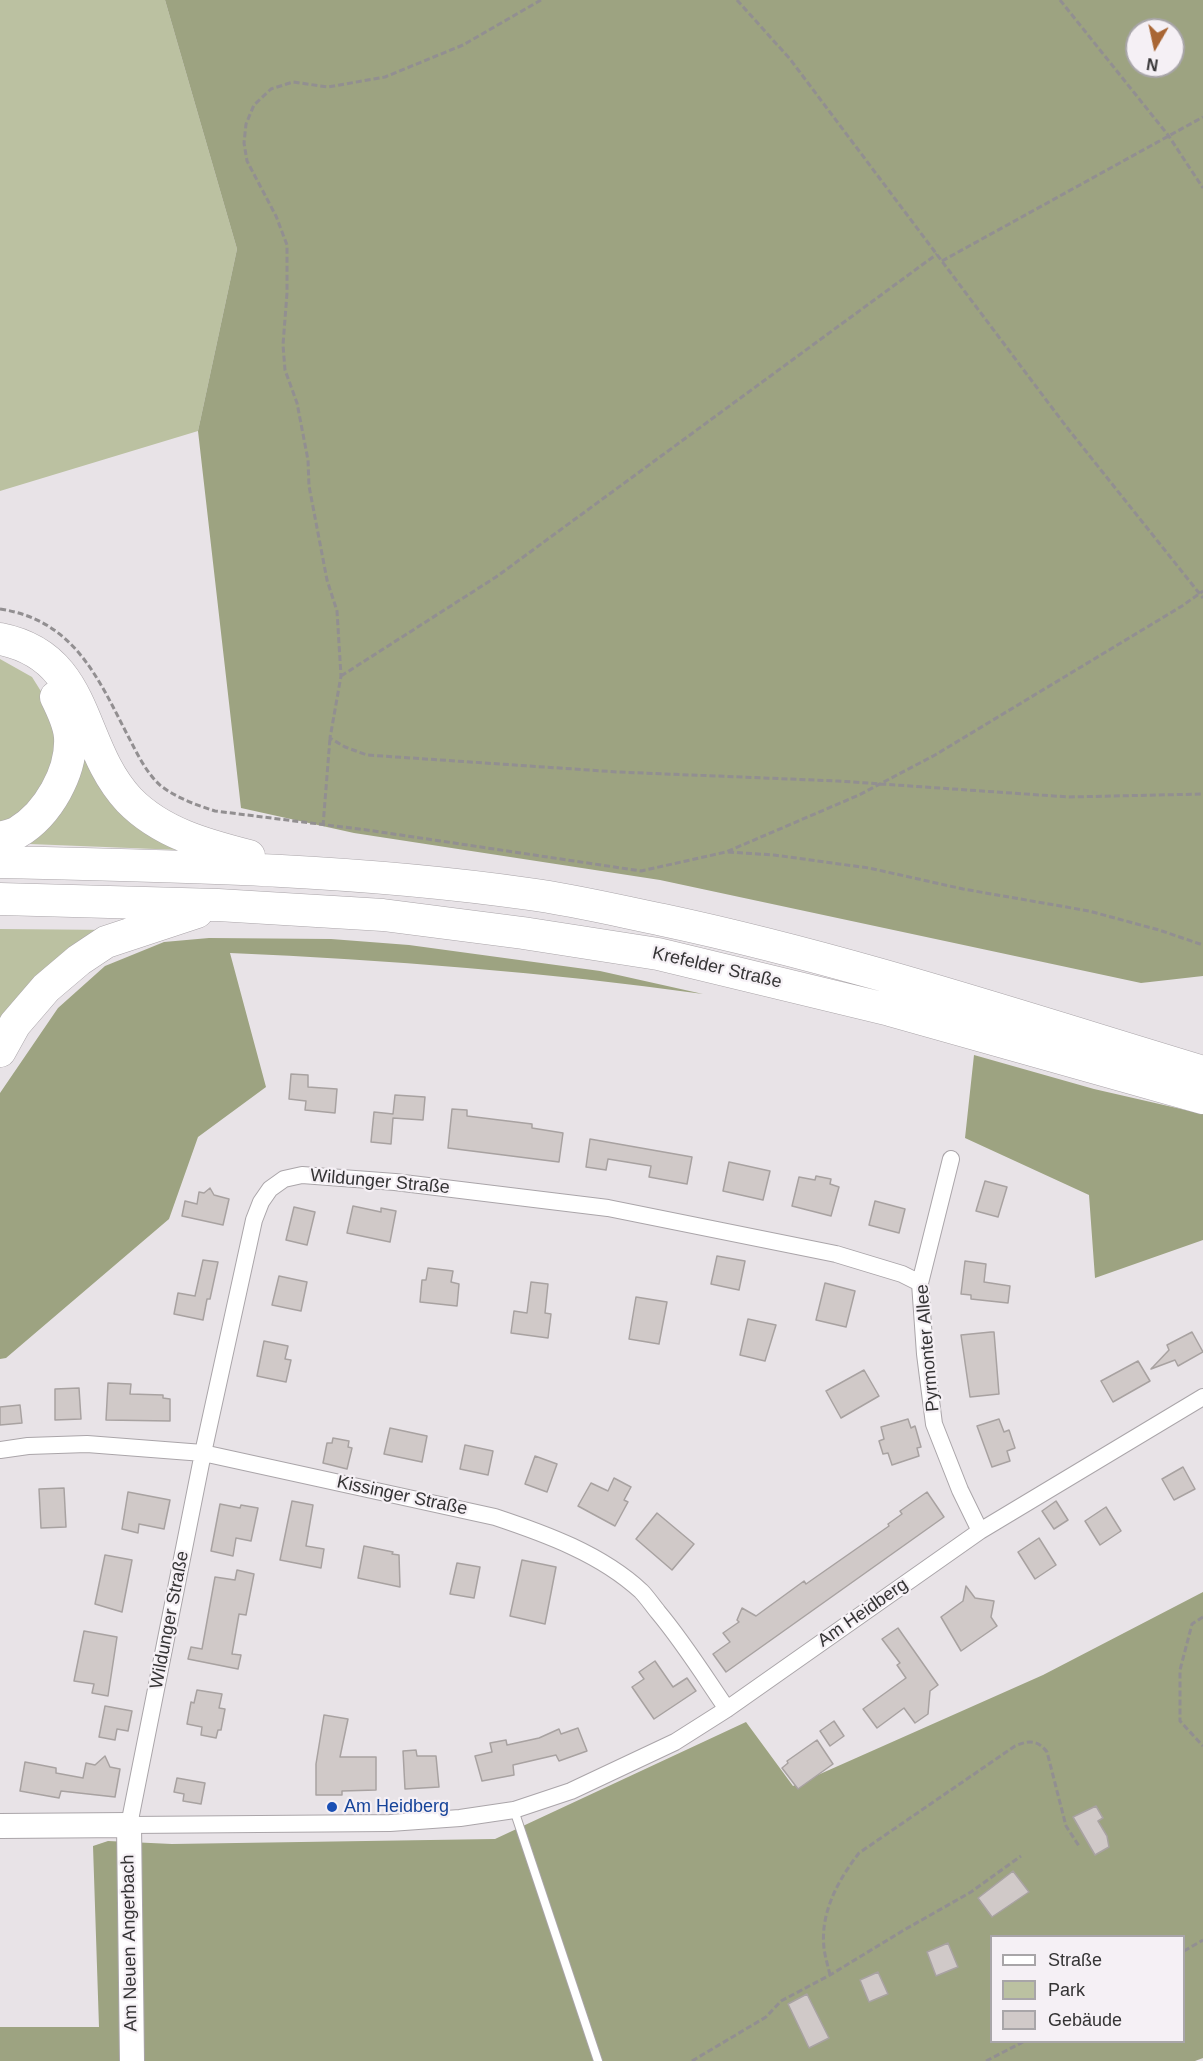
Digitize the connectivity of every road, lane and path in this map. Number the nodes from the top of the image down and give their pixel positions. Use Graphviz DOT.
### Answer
graph roads {
  1 [pos="542,0"];
  2 [pos="737,0"];
  3 [pos="1060,0"];
  4 [pos="1203,117"];
  5 [pos="1168,135"];
  6 [pos="1203,188"];
  7 [pos="937,254"];
  8 [pos="942,261"];
  9 [pos="1201,592"];
  10 [pos="1203,598"];
  11 [pos="0,609"];
  12 [pos="0,639"];
  13 [pos="0,654"];
  14 [pos="341,676"];
  15 [pos="330,738"];
  16 [pos="881,784"];
  17 [pos="1203,794"];
  18 [pos="323,825"];
  19 [pos="0,838"];
  20 [pos="726,852"];
  21 [pos="0,862"];
  22 [pos="310,872"];
  23 [pos="0,900"];
  24 [pos="218,905"];
  25 [pos="1203,945"];
  26 [pos="0,1051"];
  27 [pos="1203,1072"];
  28 [pos="1203,1098"];
  29 [pos="951,1159"];
  30 [pos="920,1283"];
  31 [pos="1203,1397"];
  32 [pos="0,1450"];
  33 [pos="203,1453"];
  34 [pos="980,1531"];
  35 [pos="1203,1617"];
  36 [pos="727,1709"];
  37 [pos="1203,1746"];
  38 [pos="514,1810"];
  39 [pos="129,1825"];
  40 [pos="0,1826"];
  41 [pos="1079,1846"];
  42 [pos="1021,1856"];
  43 [pos="1203,1941"];
  44 [pos="1185,1951"];
  45 [pos="830,1975"];
  46 [pos="1021,2043"];
  47 [pos="132,2061"];
  48 [pos="598,2061"];
  49 [pos="692,2061"];
  50 [pos="986,2061"];
  1 -- 14 [label="path"];
  2 -- 7 [label="path"];
  3 -- 5 [label="path"];
  4 -- 5 [label="path"];
  5 -- 6 [label="path"];
  5 -- 8 [label="path"];
  7 -- 8 [label="path"];
  7 -- 14 [label="path"];
  8 -- 9 [label="path"];
  9 -- 10 [label="path"];
  9 -- 16 [label="path"];
  11 -- 18 [label="path"];
  12 -- 22 [label="highway"];
  13 -- 19 [label="highway"];
  14 -- 15 [label="path"];
  15 -- 16 [label="path"];
  15 -- 18 [label="path"];
  16 -- 17 [label="path"];
  16 -- 20 [label="path"];
  18 -- 20 [label="path"];
  20 -- 25 [label="path"];
  21 -- 22 [label="highway"];
  22 -- 27 [label="highway, Krefelder Straße"];
  23 -- 24 [label="highway, Krefelder Straße"];
  24 -- 26 [label="highway"];
  24 -- 28 [label="highway, Krefelder Straße"];
  29 -- 30 [label="street, Pyrmonter Allee"];
  30 -- 33 [label="street, Wildunger Straße"];
  30 -- 34 [label="street, Pyrmonter Allee"];
  31 -- 34 [label="street, Am Heidberg"];
  32 -- 33 [label="street, Kissinger Straße"];
  33 -- 36 [label="street, Kissinger Straße"];
  33 -- 39 [label="street, Wildunger Straße"];
  34 -- 36 [label="street, Am Heidberg"];
  35 -- 37 [label="path"];
  36 -- 38 [label="street, Am Heidberg"];
  38 -- 39 [label="street, Am Heidberg"];
  38 -- 48 [label="lane"];
  39 -- 40 [label="street, Am Heidberg"];
  39 -- 47 [label="street, Am Neuen Angerbach"];
  41 -- 45 [label="path"];
  42 -- 45 [label="path"];
  43 -- 44 [label="path"];
  45 -- 49 [label="path"];
  46 -- 50 [label="path"];
}
